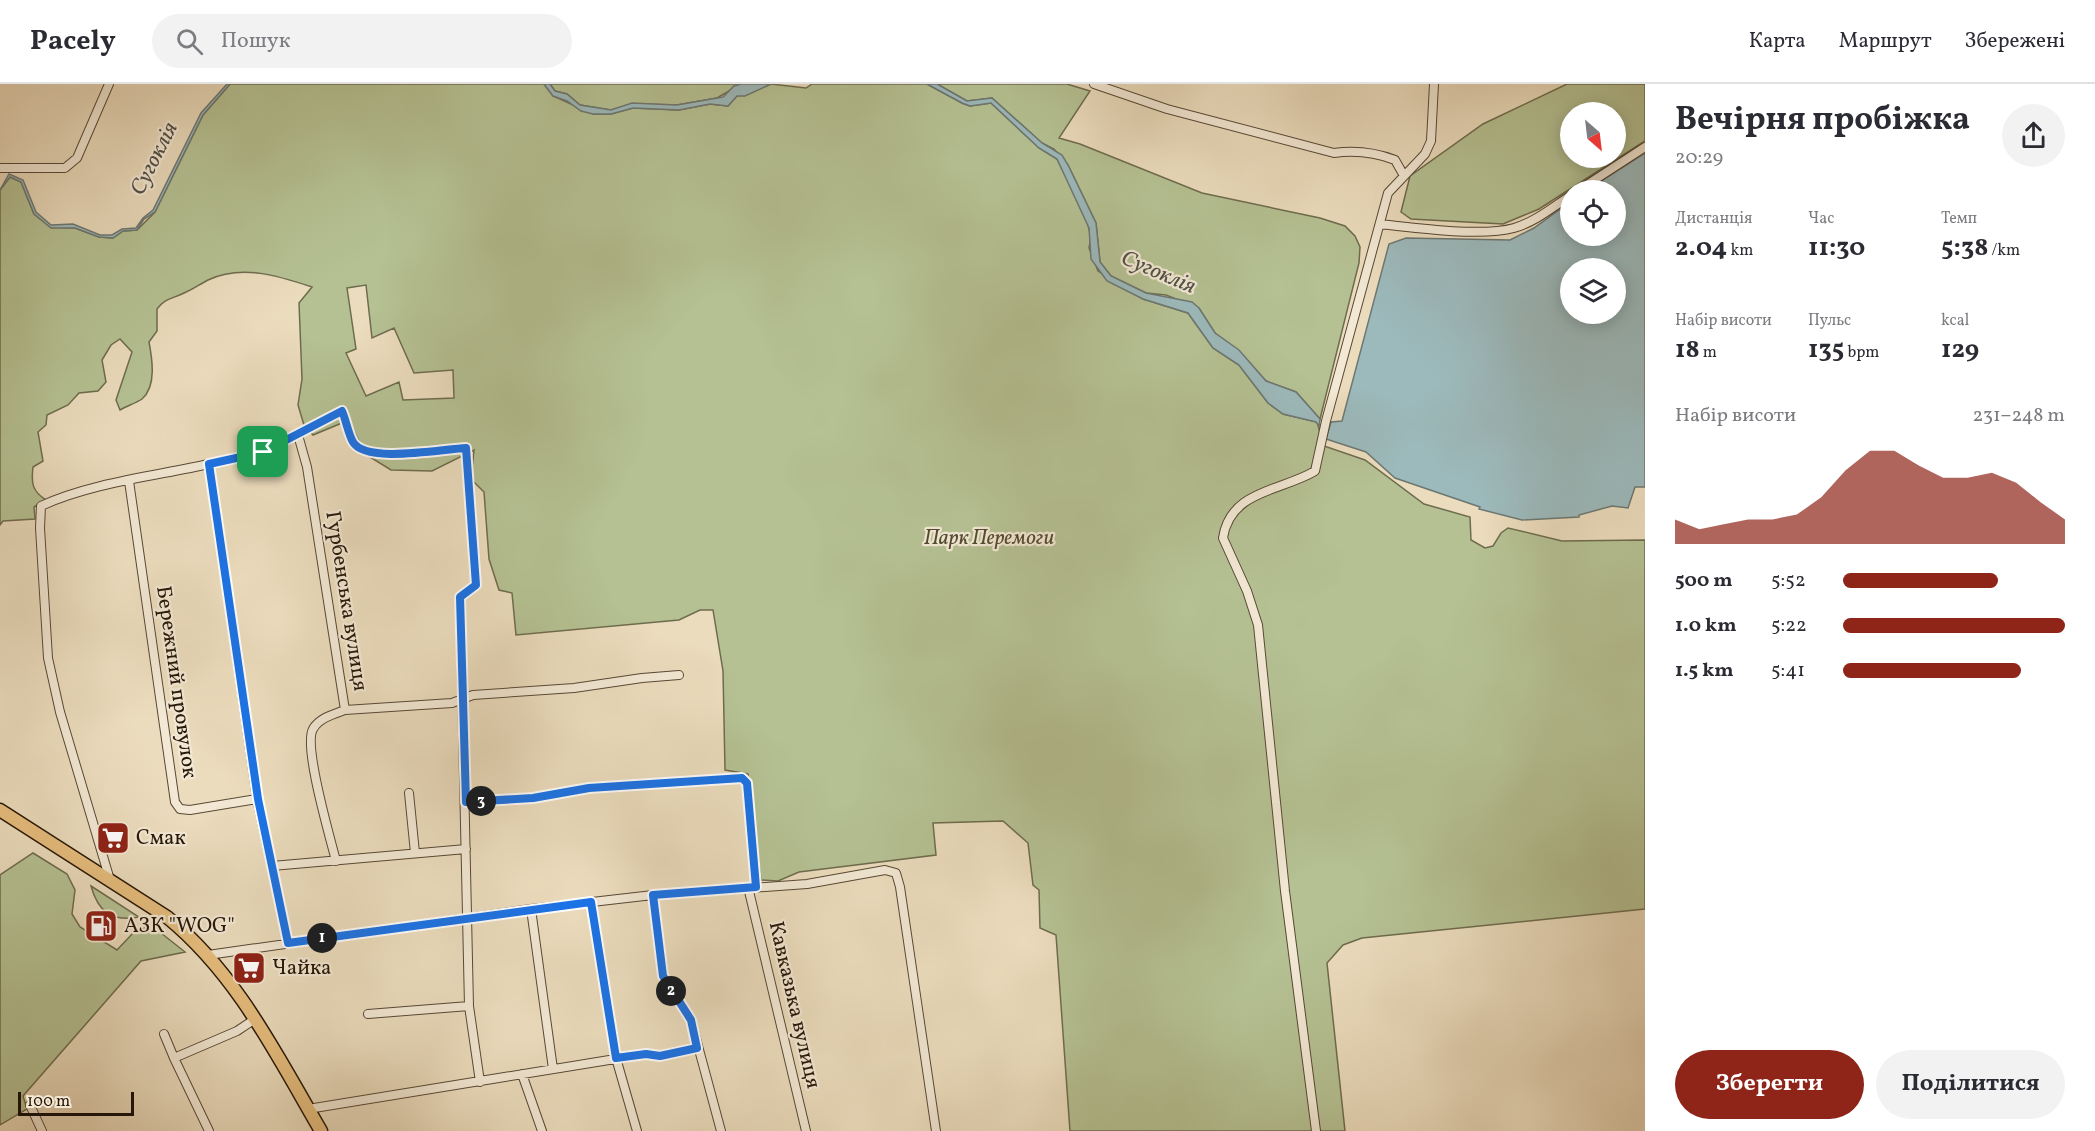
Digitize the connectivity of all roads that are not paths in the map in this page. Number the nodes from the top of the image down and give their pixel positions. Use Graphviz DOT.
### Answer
graph roads {
  1 [pos="109,84"];
  2 [pos="1094,84"];
  3 [pos="1434,84"];
  4 [pos="1645,147"];
  5 [pos="0,168"];
  6 [pos="1403,174"];
  7 [pos="1594,180"];
  8 [pos="1560,202"];
  9 [pos="1380,224"];
  10 [pos="298,435"];
  11 [pos="209,464"];
  12 [pos="129,481"];
  13 [pos="679,675"];
  14 [pos="462,700"];
  15 [pos="345,710"];
  16 [pos="409,793"];
  17 [pos="258,799"];
  18 [pos="466,802"];
  19 [pos="0,810"];
  20 [pos="466,849"];
  21 [pos="416,853"];
  22 [pos="336,861"];
  23 [pos="272,866"];
  24 [pos="110,880"];
  25 [pos="752,887"];
  26 [pos="653,895"];
  27 [pos="591,902"];
  28 [pos="531,909"];
  29 [pos="468,920"];
  30 [pos="288,943"];
  31 [pos="208,955"];
  32 [pos="469,1006"];
  33 [pos="368,1014"];
  34 [pos="255,1019"];
  35 [pos="164,1034"];
  36 [pos="697,1048"];
  37 [pos="174,1058"];
  38 [pos="616,1058"];
  39 [pos="553,1069"];
  40 [pos="522,1074"];
  41 [pos="480,1082"];
  42 [pos="30,1105"];
  43 [pos="308,1108"];
  44 [pos="42,1131"];
  45 [pos="209,1131"];
  46 [pos="321,1131"];
  47 [pos="542,1131"];
  48 [pos="637,1131"];
  49 [pos="721,1131"];
  50 [pos="806,1131"];
  51 [pos="936,1131"];
  52 [pos="1316,1131"];
  1 -- 5 [label="street"];
  2 -- 6 [label="street"];
  3 -- 6 [label="street"];
  4 -- 7 [label="street"];
  6 -- 9 [label="street"];
  8 -- 9 [label="street"];
  9 -- 52 [label="street"];
  10 -- 11 [label="street"];
  10 -- 14 [label="street"];
  10 -- 15 [label="street, Гурбенська вулиця"];
  11 -- 12 [label="street"];
  11 -- 17 [label="street"];
  12 -- 17 [label="street, Бережний провулок"];
  12 -- 24 [label="street"];
  13 -- 14 [label="street"];
  14 -- 15 [label="street"];
  14 -- 18 [label="street"];
  15 -- 22 [label="street, Гурбенська вулиця"];
  16 -- 21 [label="street"];
  17 -- 23 [label="street"];
  18 -- 20 [label="street"];
  18 -- 25 [label="street, Кавказька вулиця"];
  19 -- 24 [label="main road"];
  20 -- 21 [label="street"];
  20 -- 29 [label="street"];
  21 -- 22 [label="street"];
  22 -- 23 [label="street"];
  23 -- 30 [label="street"];
  24 -- 31 [label="main road"];
  25 -- 26 [label="street"];
  25 -- 50 [label="street, Кавказька вулиця"];
  25 -- 51 [label="street"];
  26 -- 27 [label="street"];
  26 -- 36 [label="street"];
  27 -- 28 [label="street"];
  27 -- 38 [label="street"];
  28 -- 29 [label="street"];
  28 -- 39 [label="street"];
  29 -- 30 [label="street"];
  29 -- 32 [label="street"];
  30 -- 31 [label="street"];
  31 -- 34 [label="main road"];
  32 -- 33 [label="street"];
  32 -- 41 [label="street"];
  34 -- 37 [label="street"];
  34 -- 43 [label="main road"];
  35 -- 37 [label="street"];
  36 -- 38 [label="street"];
  36 -- 49 [label="street"];
  37 -- 45 [label="street"];
  38 -- 39 [label="street"];
  38 -- 48 [label="street"];
  39 -- 40 [label="street"];
  40 -- 41 [label="street"];
  40 -- 47 [label="street"];
  41 -- 43 [label="street"];
  42 -- 44 [label="street"];
  43 -- 46 [label="main road"];
}
